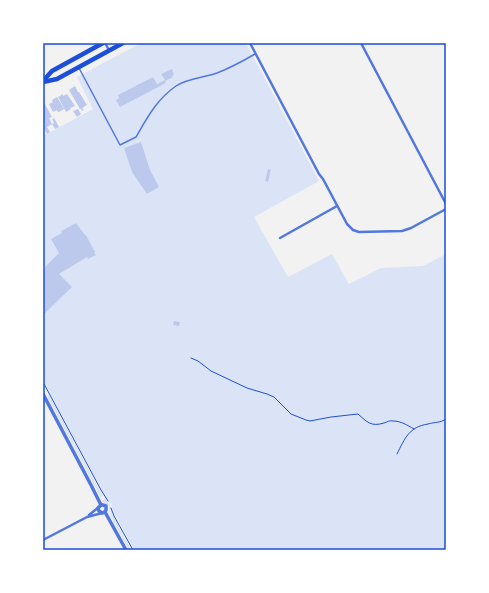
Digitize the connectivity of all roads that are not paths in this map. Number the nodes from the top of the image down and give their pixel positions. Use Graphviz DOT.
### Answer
graph roads {
  1 [pos="104,43"];
  2 [pos="123,43"];
  3 [pos="250,43"];
  4 [pos="361,43"];
  5 [pos="109,50"];
  6 [pos="255,54"];
  7 [pos="78,67"];
  8 [pos="43,82"];
  9 [pos="446,204"];
  10 [pos="337,206"];
  11 [pos="446,209"];
  12 [pos="280,238"];
  13 [pos="43,394"];
  14 [pos="100,506"];
  15 [pos="103,513"];
  16 [pos="87,517"];
  17 [pos="43,540"];
  18 [pos="126,550"];
  1 -- 5 [label="street"];
  1 -- 8 [label="highway"];
  2 -- 5 [label="highway"];
  3 -- 6 [label="street"];
  4 -- 9 [label="street"];
  5 -- 7 [label="highway"];
  6 -- 7 [label="lane"];
  6 -- 10 [label="street"];
  7 -- 8 [label="highway"];
  10 -- 11 [label="street"];
  10 -- 12 [label="street"];
  13 -- 14 [label="street"];
  14 -- 15 [label="street"];
  14 -- 15 [label="street"];
  14 -- 16 [label="street"];
  15 -- 16 [label="street"];
  15 -- 18 [label="street"];
  16 -- 17 [label="street"];
}
